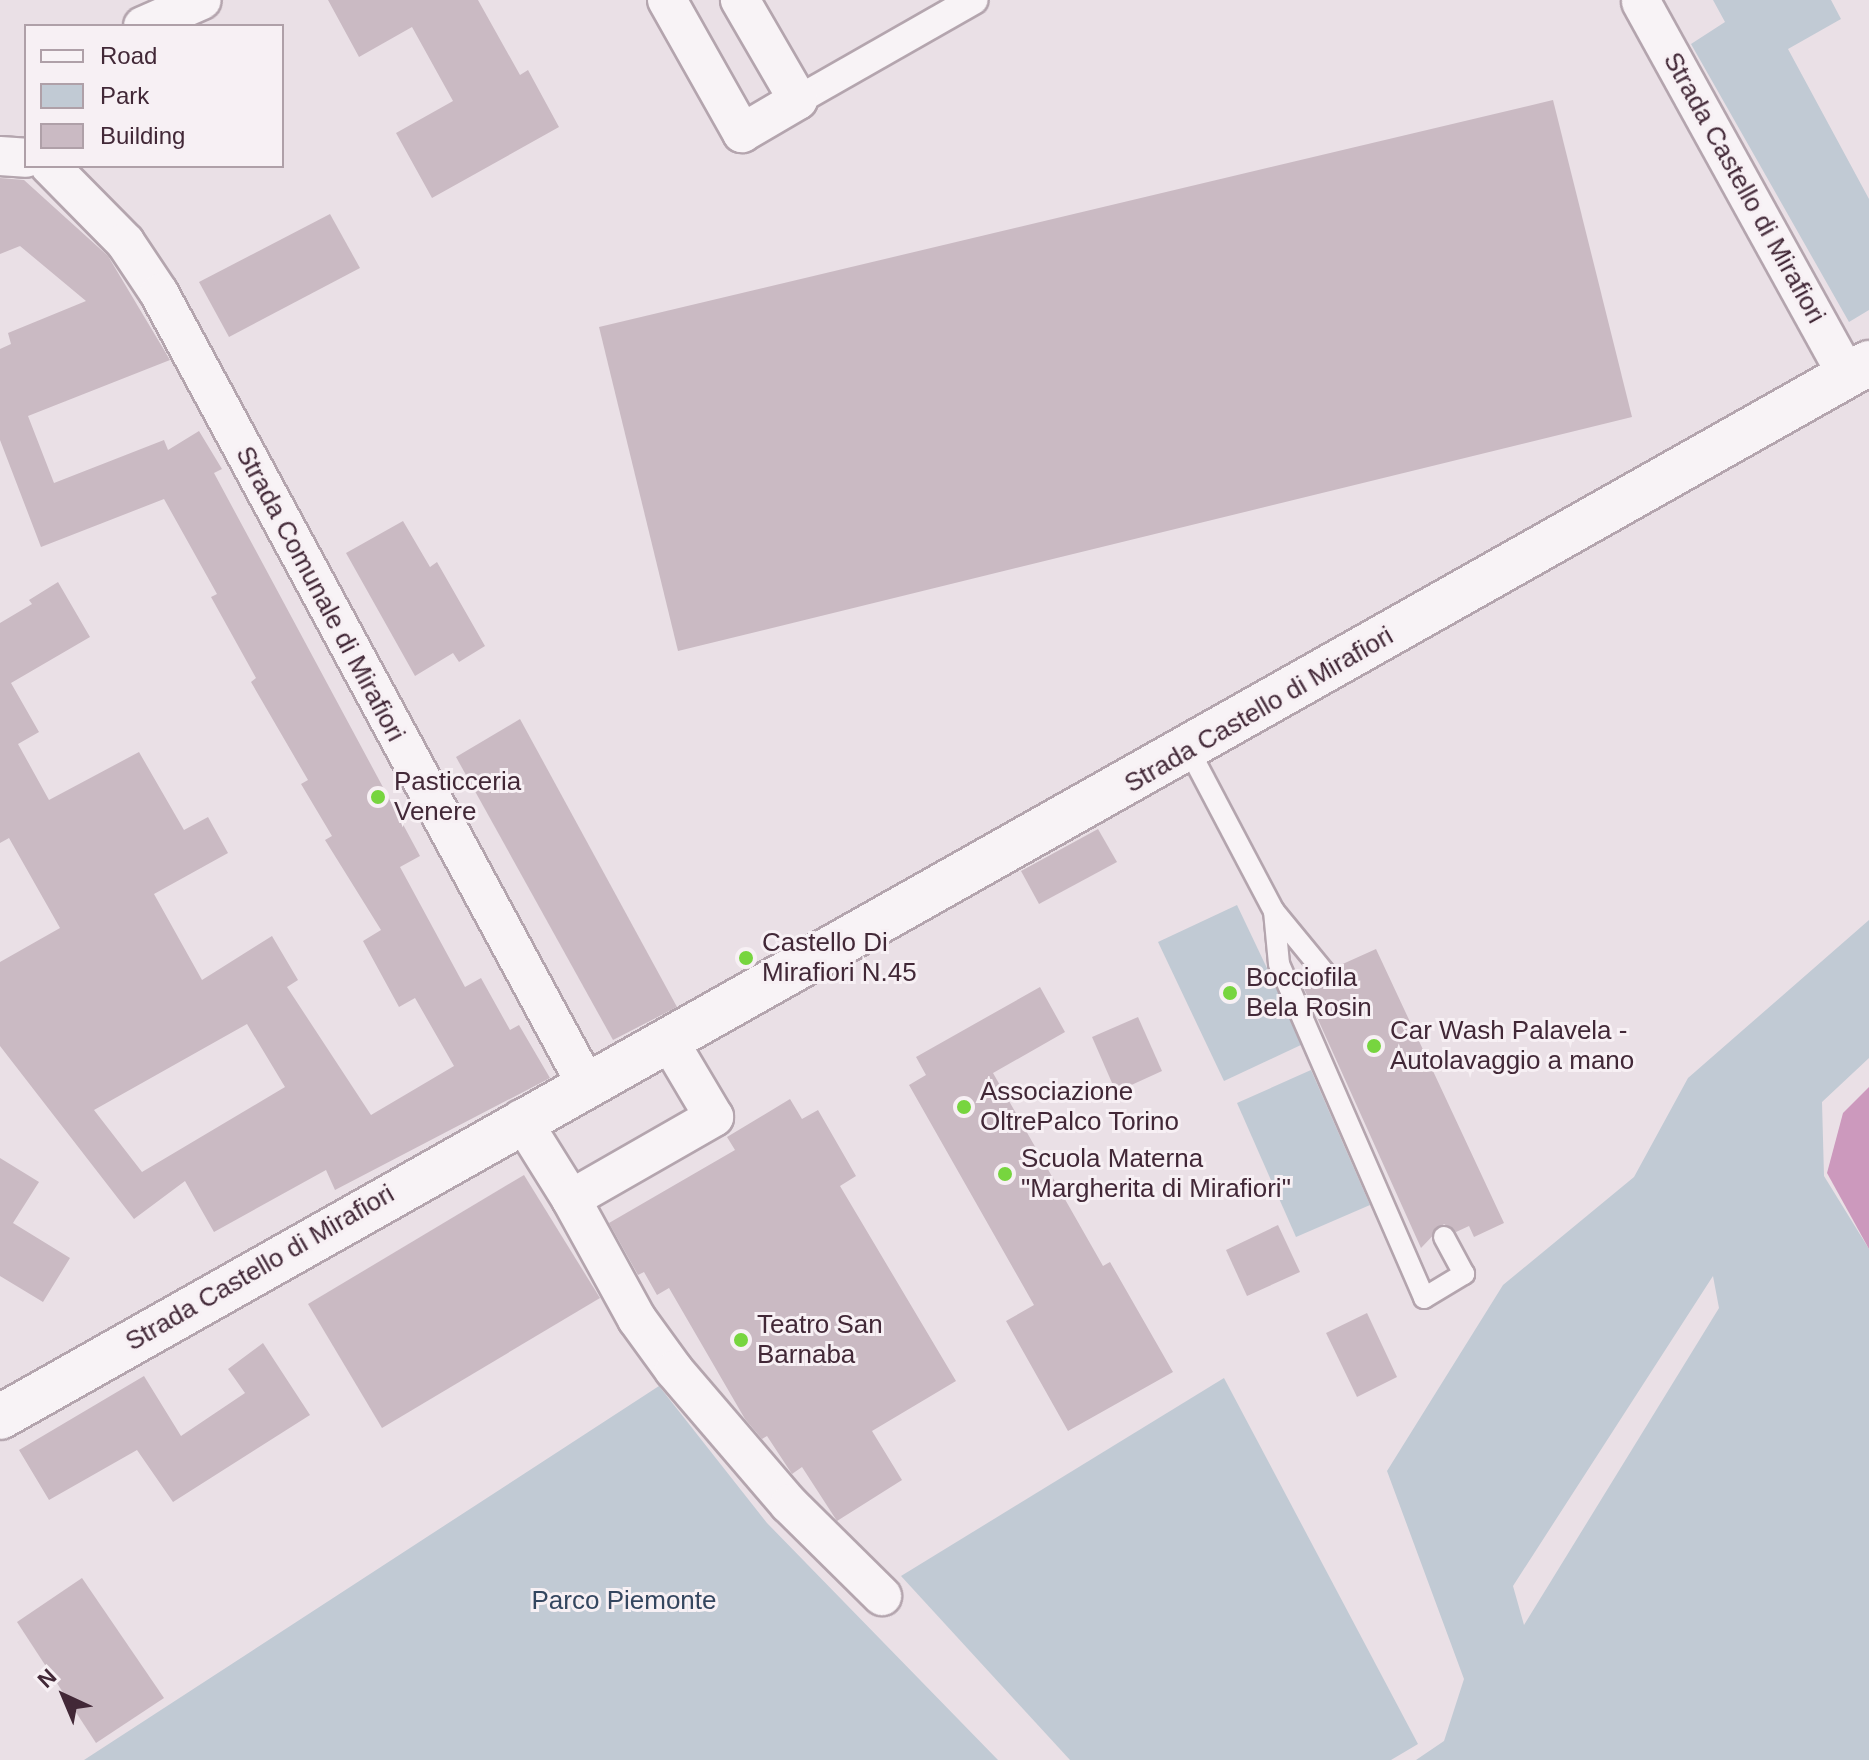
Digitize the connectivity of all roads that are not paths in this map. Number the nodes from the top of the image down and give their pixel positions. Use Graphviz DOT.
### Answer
graph roads {
  1 [pos="202,0"];
  2 [pos="667,0"];
  3 [pos="740,0"];
  4 [pos="973,0"];
  5 [pos="1641,2"];
  6 [pos="148,24"];
  7 [pos="798,100"];
  8 [pos="0,156"];
  9 [pos="24,158"];
  10 [pos="52,168"];
  11 [pos="1858,369"];
  12 [pos="1189,750"];
  13 [pos="1274,911"];
  14 [pos="1325,973"];
  15 [pos="667,1038"];
  16 [pos="586,1084"];
  17 [pos="521,1119"];
  18 [pos="571,1199"];
  19 [pos="1444,1237"];
  20 [pos="0,1417"];
  21 [pos="882,1596"];
  1 -- 6 [label="street"];
  2 -- 7 [label="street"];
  3 -- 7 [label="street"];
  4 -- 7 [label="street"];
  5 -- 11 [label="street, Strada Castello di Mirafiori"];
  8 -- 9 [label="street"];
  10 -- 16 [label="street, Strada Comunale di Mirafiori"];
  11 -- 12 [label="street, Strada Castello di Mirafiori"];
  12 -- 13 [label="lane"];
  12 -- 15 [label="street, Strada Castello di Mirafiori"];
  13 -- 14 [label="lane"];
  13 -- 19 [label="lane"];
  15 -- 16 [label="street, Strada Castello di Mirafiori"];
  15 -- 18 [label="street"];
  16 -- 17 [label="street, Strada Castello di Mirafiori"];
  17 -- 18 [label="street"];
  17 -- 20 [label="street, Strada Castello di Mirafiori"];
  18 -- 21 [label="street"];
}
